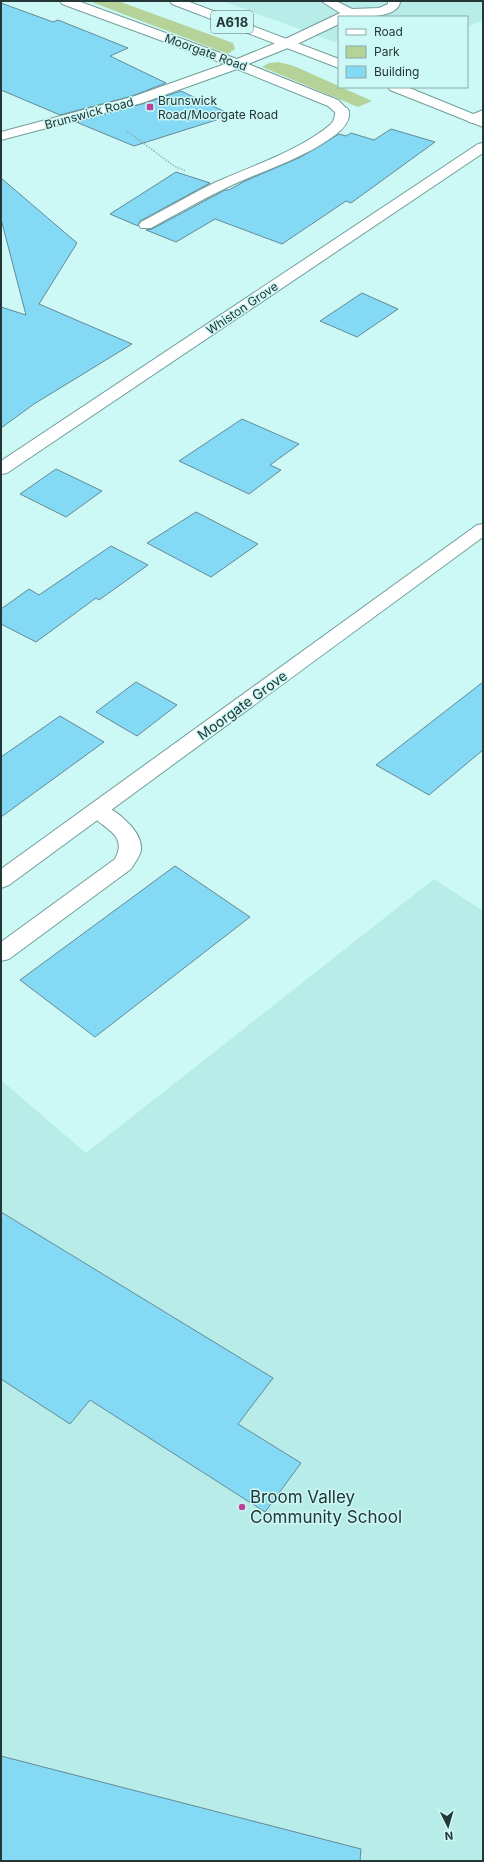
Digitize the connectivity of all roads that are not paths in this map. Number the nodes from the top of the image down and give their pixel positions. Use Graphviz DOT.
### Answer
graph roads {
  1 [pos="66,1"];
  2 [pos="176,1"];
  3 [pos="327,1"];
  4 [pos="394,1"];
  5 [pos="344,16"];
  6 [pos="338,19"];
  7 [pos="288,43"];
  8 [pos="237,64"];
  9 [pos="338,64"];
  10 [pos="398,88"];
  11 [pos="480,119"];
  12 [pos="4,132"];
  13 [pos="483,147"];
  14 [pos="146,226"];
  15 [pos="1,469"];
  16 [pos="483,529"];
  17 [pos="98,810"];
  18 [pos="1,880"];
  19 [pos="1,953"];
  1 -- 8 [label="street, Moorgate Road"];
  2 -- 7 [label="street, A618"];
  3 -- 5 [label="street"];
  4 -- 5 [label="street"];
  6 -- 7 [label="street, Brunswick Road"];
  7 -- 8 [label="street, Brunswick Road"];
  7 -- 9 [label="street, A618"];
  8 -- 12 [label="street, Brunswick Road"];
  8 -- 14 [label="street, Moorgate Road"];
  10 -- 11 [label="street"];
  13 -- 15 [label="street, Whiston Grove"];
  16 -- 17 [label="street, Moorgate Grove"];
  17 -- 18 [label="street, Moorgate Grove"];
  17 -- 19 [label="street"];
}
